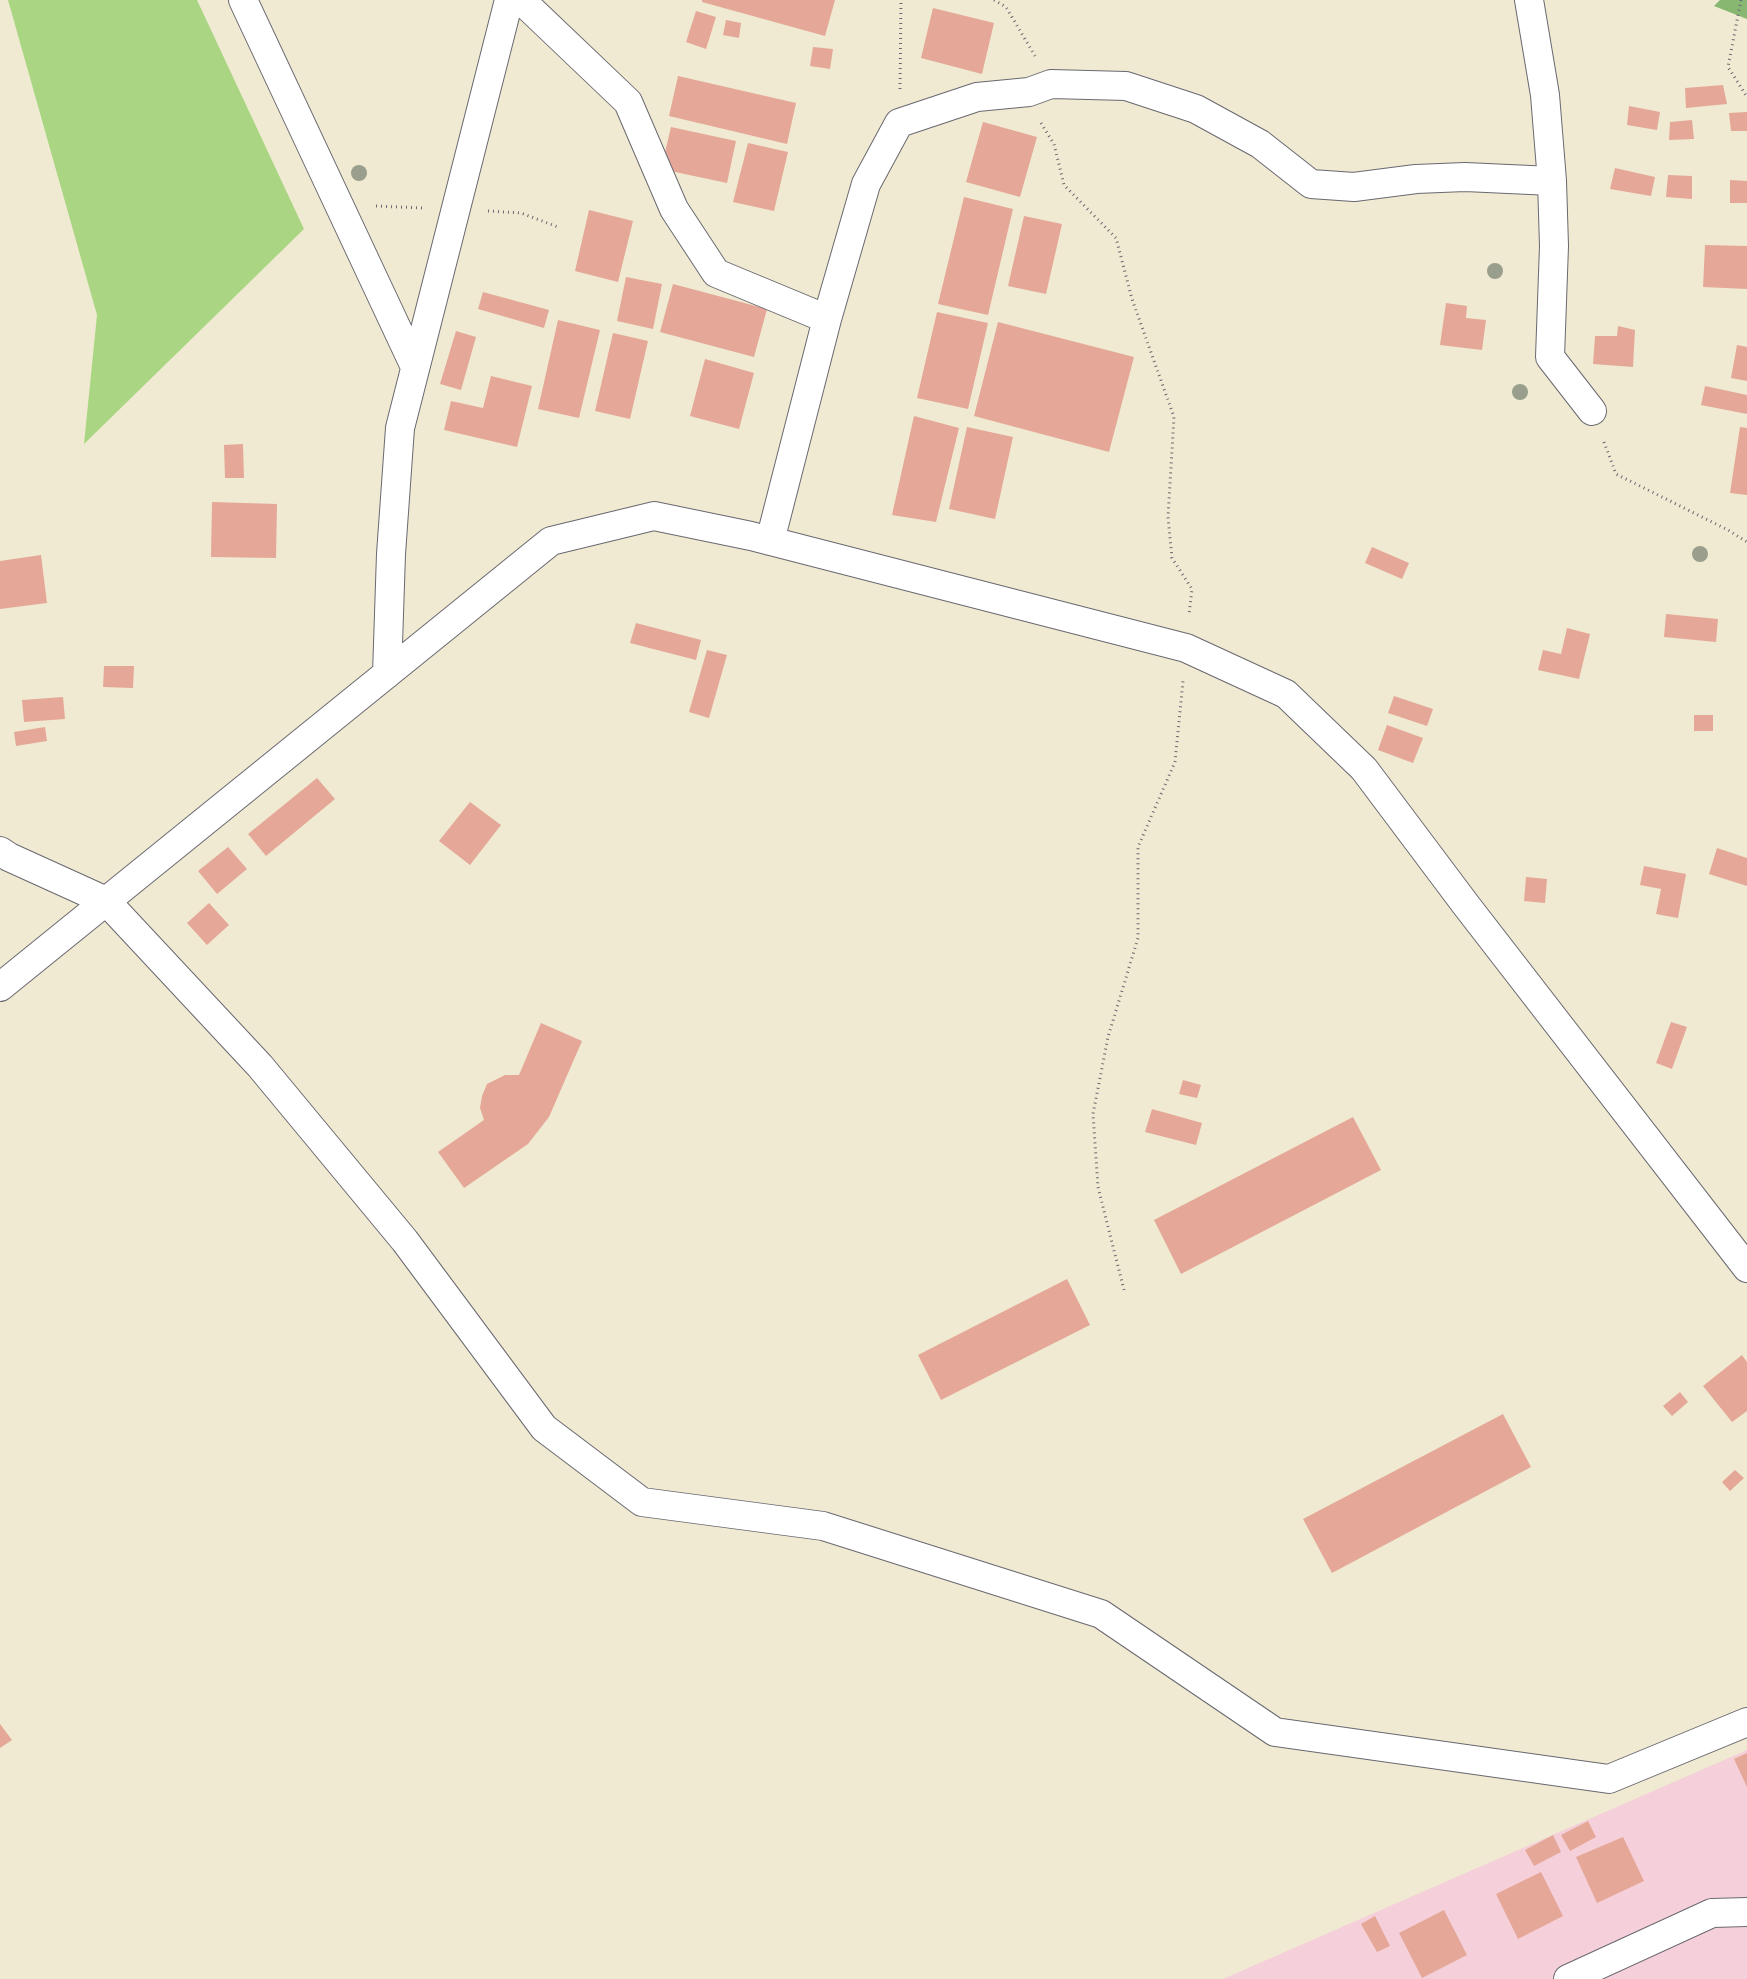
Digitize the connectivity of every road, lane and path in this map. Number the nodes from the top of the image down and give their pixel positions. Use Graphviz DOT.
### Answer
graph roads {
  1 [pos="243,0"];
  2 [pos="510,0"];
  3 [pos="521,0"];
  4 [pos="901,0"];
  5 [pos="994,0"];
  6 [pos="1529,0"];
  7 [pos="1741,0"];
  8 [pos="1040,88"];
  9 [pos="1747,97"];
  10 [pos="899,124"];
  11 [pos="1552,181"];
  12 [pos="827,319"];
  13 [pos="415,367"];
  14 [pos="1592,411"];
  15 [pos="770,541"];
  16 [pos="1747,542"];
  17 [pos="1186,648"];
  18 [pos="387,674"];
  19 [pos="0,851"];
  20 [pos="106,901"];
  21 [pos="0,987"];
  22 [pos="1747,1268"];
  23 [pos="1124,1290"];
  24 [pos="1747,1722"];
  25 [pos="1747,1912"];
  26 [pos="1568,1979"];
  1 -- 13 [label="street"];
  2 -- 13 [label="street"];
  3 -- 12 [label="street"];
  4 -- 10 [label="path"];
  5 -- 8 [label="path"];
  6 -- 11 [label="street"];
  7 -- 9 [label="path"];
  8 -- 10 [label="street"];
  8 -- 11 [label="street"];
  8 -- 17 [label="path"];
  10 -- 12 [label="street"];
  11 -- 14 [label="street"];
  12 -- 15 [label="street"];
  13 -- 18 [label="street"];
  14 -- 16 [label="path"];
  15 -- 17 [label="street"];
  15 -- 18 [label="street"];
  17 -- 22 [label="street"];
  17 -- 23 [label="path"];
  18 -- 20 [label="street"];
  19 -- 20 [label="street"];
  20 -- 21 [label="street"];
  20 -- 24 [label="street"];
  25 -- 26 [label="street"];
}
